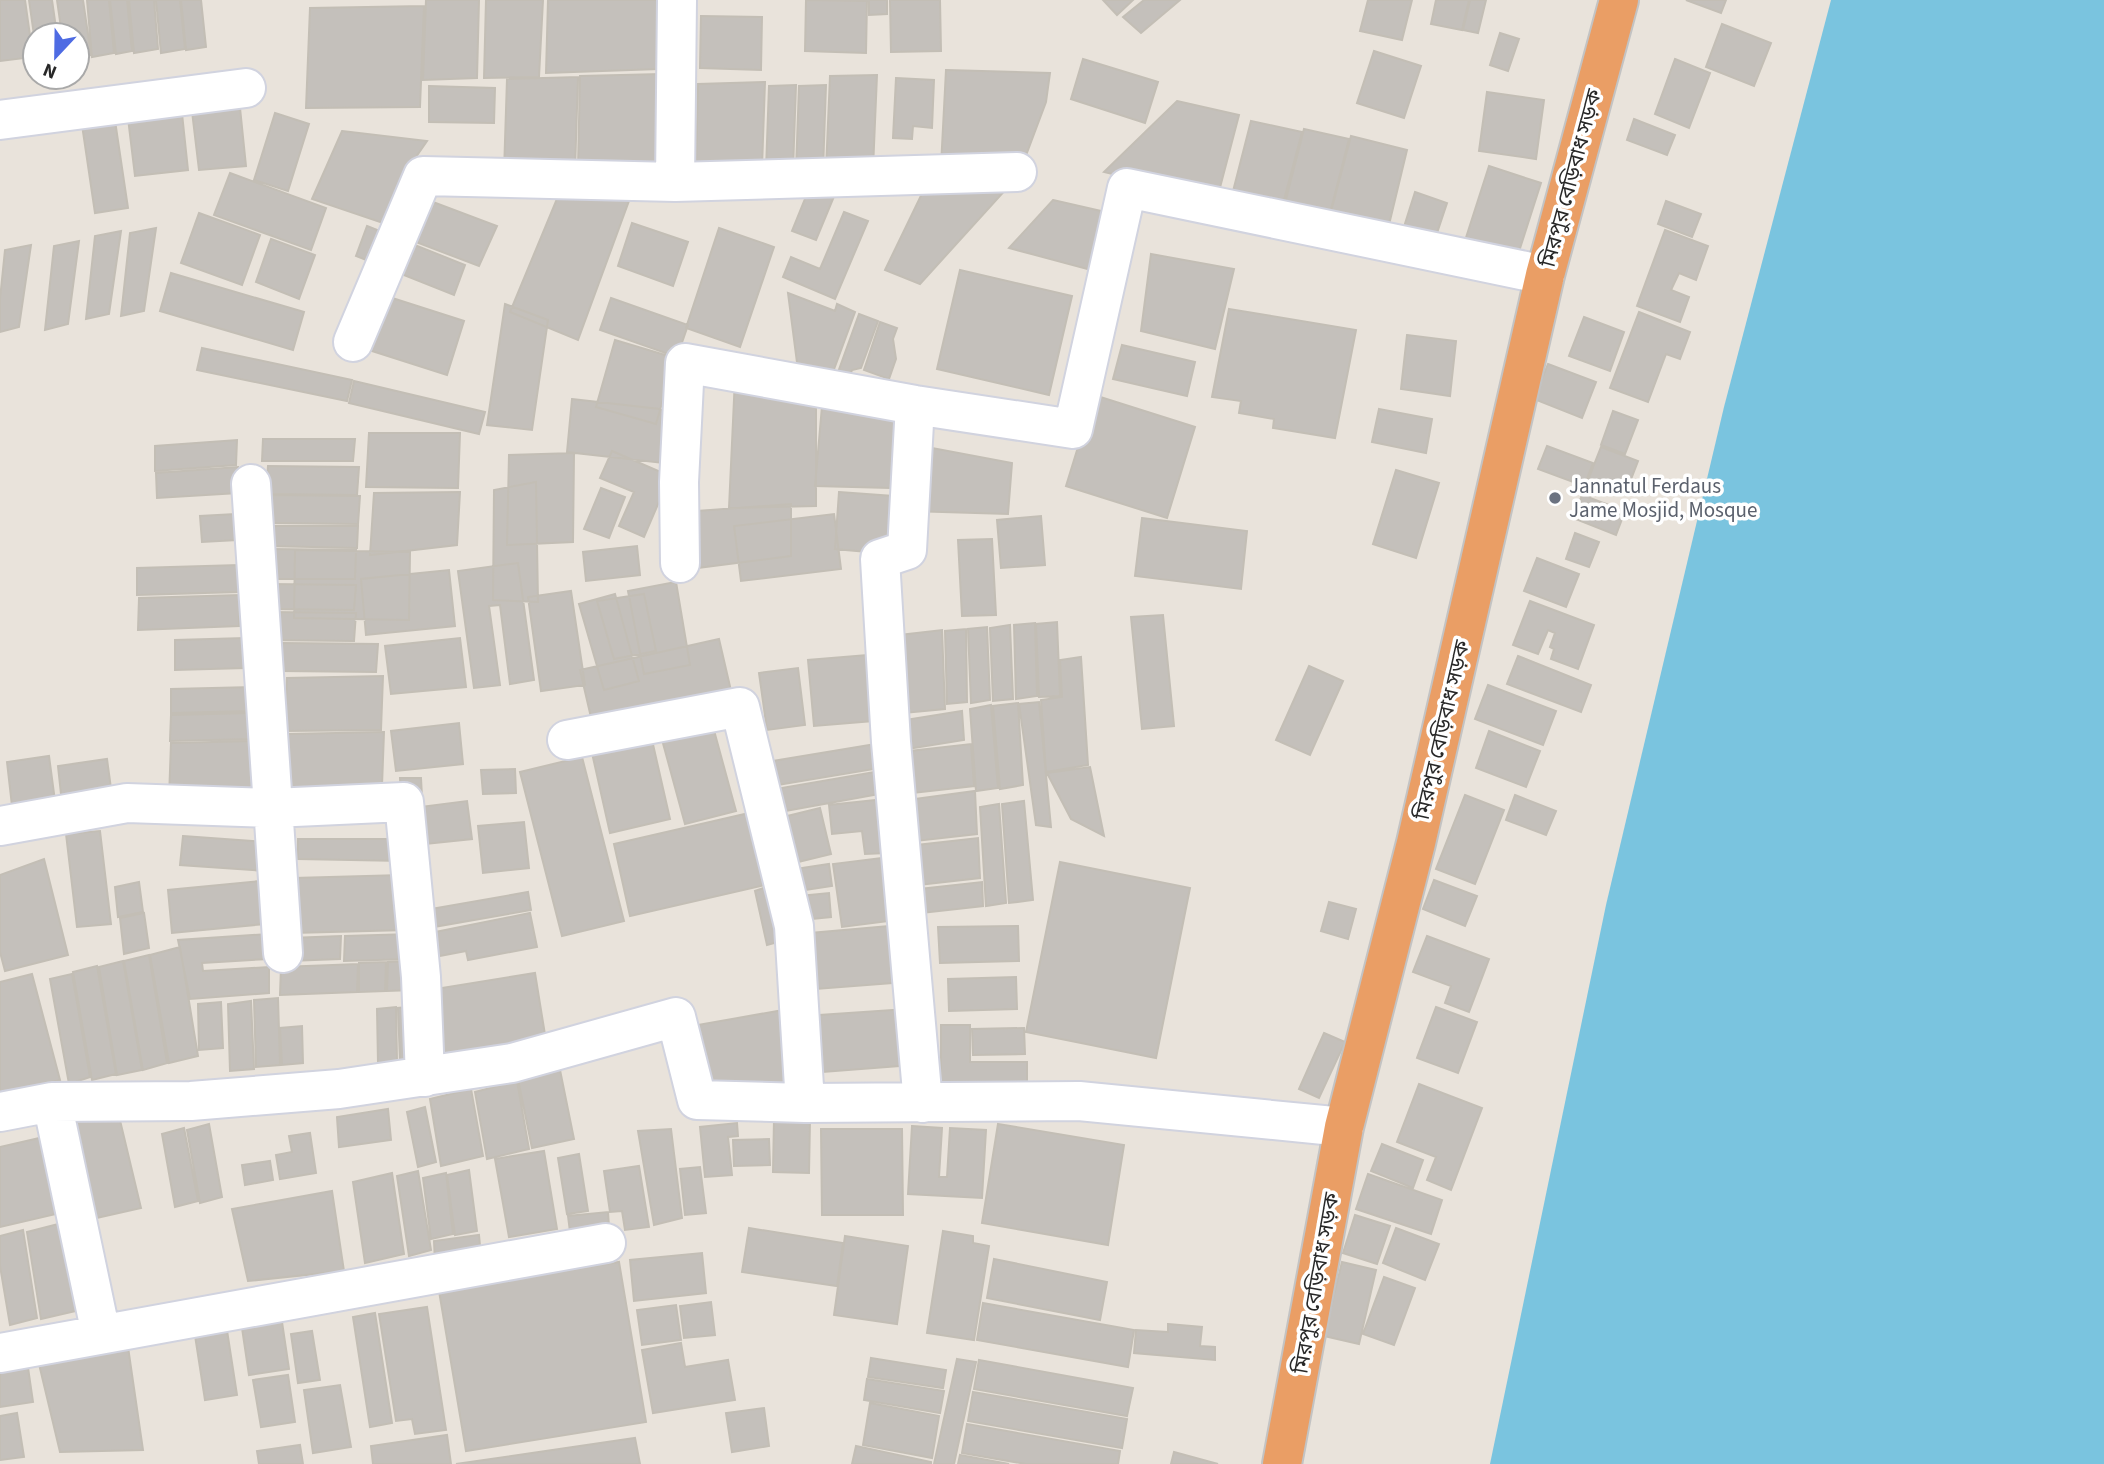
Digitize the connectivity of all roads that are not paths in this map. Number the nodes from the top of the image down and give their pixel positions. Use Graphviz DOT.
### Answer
graph roads {
  1 [pos="677,0"];
  2 [pos="1619,0"];
  3 [pos="246,88"];
  4 [pos="0,120"];
  5 [pos="1017,172"];
  6 [pos="675,182"];
  7 [pos="1545,275"];
  8 [pos="353,342"];
  9 [pos="915,405"];
  10 [pos="251,484"];
  11 [pos="680,564"];
  12 [pos="567,740"];
  13 [pos="273,808"];
  14 [pos="0,826"];
  15 [pos="283,953"];
  16 [pos="425,1077"];
  17 [pos="52,1102"];
  18 [pos="805,1103"];
  19 [pos="923,1103"];
  20 [pos="0,1112"];
  21 [pos="1344,1127"];
  22 [pos="606,1243"];
  23 [pos="101,1334"];
  24 [pos="0,1353"];
  25 [pos="1283,1464"];
  1 -- 6 [label="street"];
  2 -- 7 [label="highway, মিরপুর বেড়িবাধ সড়ক"];
  3 -- 4 [label="street"];
  5 -- 6 [label="street"];
  6 -- 8 [label="street"];
  7 -- 9 [label="street"];
  7 -- 21 [label="highway, মিরপুর বেড়িবাধ সড়ক"];
  9 -- 11 [label="street"];
  9 -- 19 [label="street"];
  10 -- 13 [label="street"];
  12 -- 18 [label="street"];
  13 -- 14 [label="street"];
  13 -- 15 [label="street"];
  13 -- 16 [label="street"];
  16 -- 17 [label="street"];
  16 -- 18 [label="street"];
  17 -- 20 [label="street"];
  17 -- 23 [label="street"];
  18 -- 19 [label="street"];
  19 -- 21 [label="street"];
  21 -- 25 [label="highway, মিরপুর বেড়িবাধ সড়ক"];
  22 -- 23 [label="street"];
  23 -- 24 [label="street"];
}
